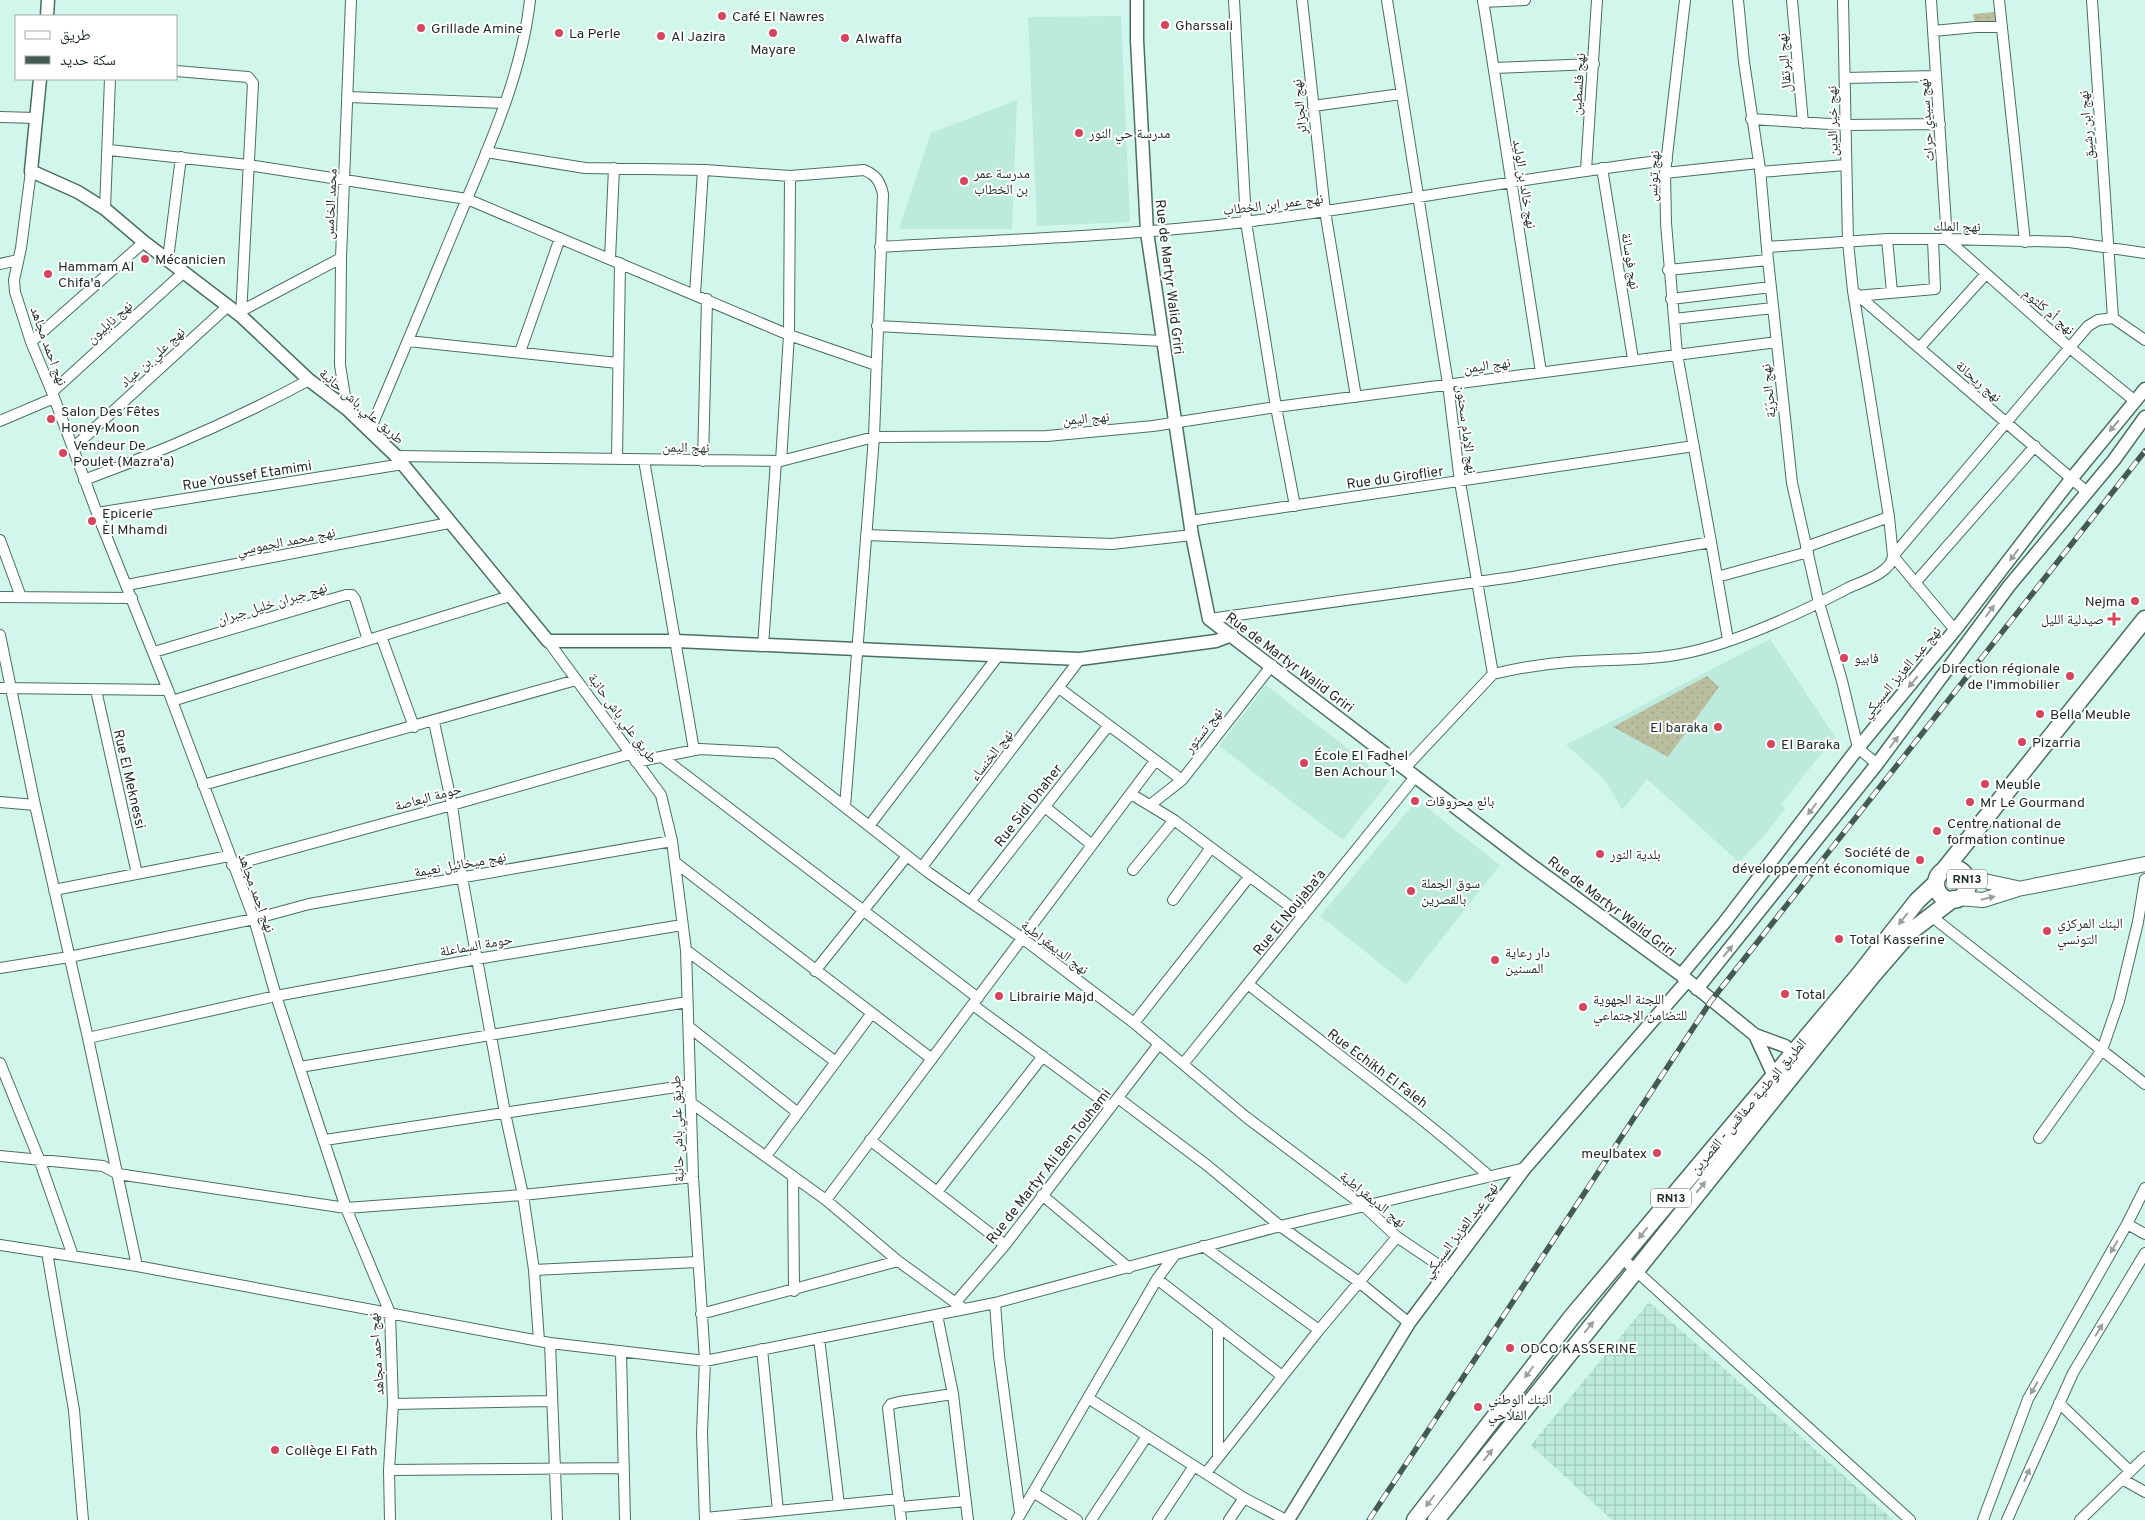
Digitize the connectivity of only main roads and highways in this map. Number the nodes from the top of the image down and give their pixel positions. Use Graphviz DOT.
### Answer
graph roads {
  1 [pos="2145,619"];
  2 [pos="1974,835"];
  3 [pos="2145,864"];
  4 [pos="1965,874"];
  5 [pos="1940,877"];
  6 [pos="2018,888"];
  7 [pos="1956,899"];
  8 [pos="1799,1056"];
  9 [pos="1779,1080"];
  10 [pos="1511,1397"];
  11 [pos="1524,1408"];
  12 [pos="1453,1470"];
  13 [pos="1467,1482"];
  14 [pos="1415,1520"];
  15 [pos="1436,1520"];
  1 -- 2 [label="main road, الطريق الوطنية صفاقس - القصرين / RN13"];
  2 -- 4 [label="main road, الطريق الوطنية صفاقس - القصرين / RN13"];
  2 -- 5 [label="main road, الطريق الوطنية صفاقس - القصرين / RN13"];
  3 -- 6 [label="main road"];
  4 -- 5 [label="main road, RN13"];
  4 -- 6 [label="main road"];
  4 -- 7 [label="main road, RN13"];
  5 -- 7 [label="main road, RN13"];
  5 -- 8 [label="main road, الطريق الوطنية صفاقس - القصرين / RN13, one-way"];
  7 -- 6 [label="main road, one-way"];
  7 -- 8 [label="main road, الطريق الوطنية صفاقس - القصرين / RN13"];
  8 -- 9 [label="main road, الطريق الوطنية صفاقس - القصرين / RN13"];
  9 -- 10 [label="main road, الطريق الوطنية صفاقس - القصرين / RN13, one-way"];
  11 -- 9 [label="main road, الطريق الوطنية صفاقس - القصرين / RN13, one-way"];
  10 -- 11 [label="main road"];
  10 -- 12 [label="main road, الطريق الوطنية صفاقس - القصرين / RN13"];
  13 -- 11 [label="main road, الطريق الوطنية صفاقس - القصرين / RN13, one-way"];
  12 -- 13 [label="main road"];
  12 -- 14 [label="main road, الطريق الوطنية صفاقس - القصرين / RN13, one-way"];
  13 -- 15 [label="main road, الطريق الوطنية صفاقس - القصرين / RN13"];
}
